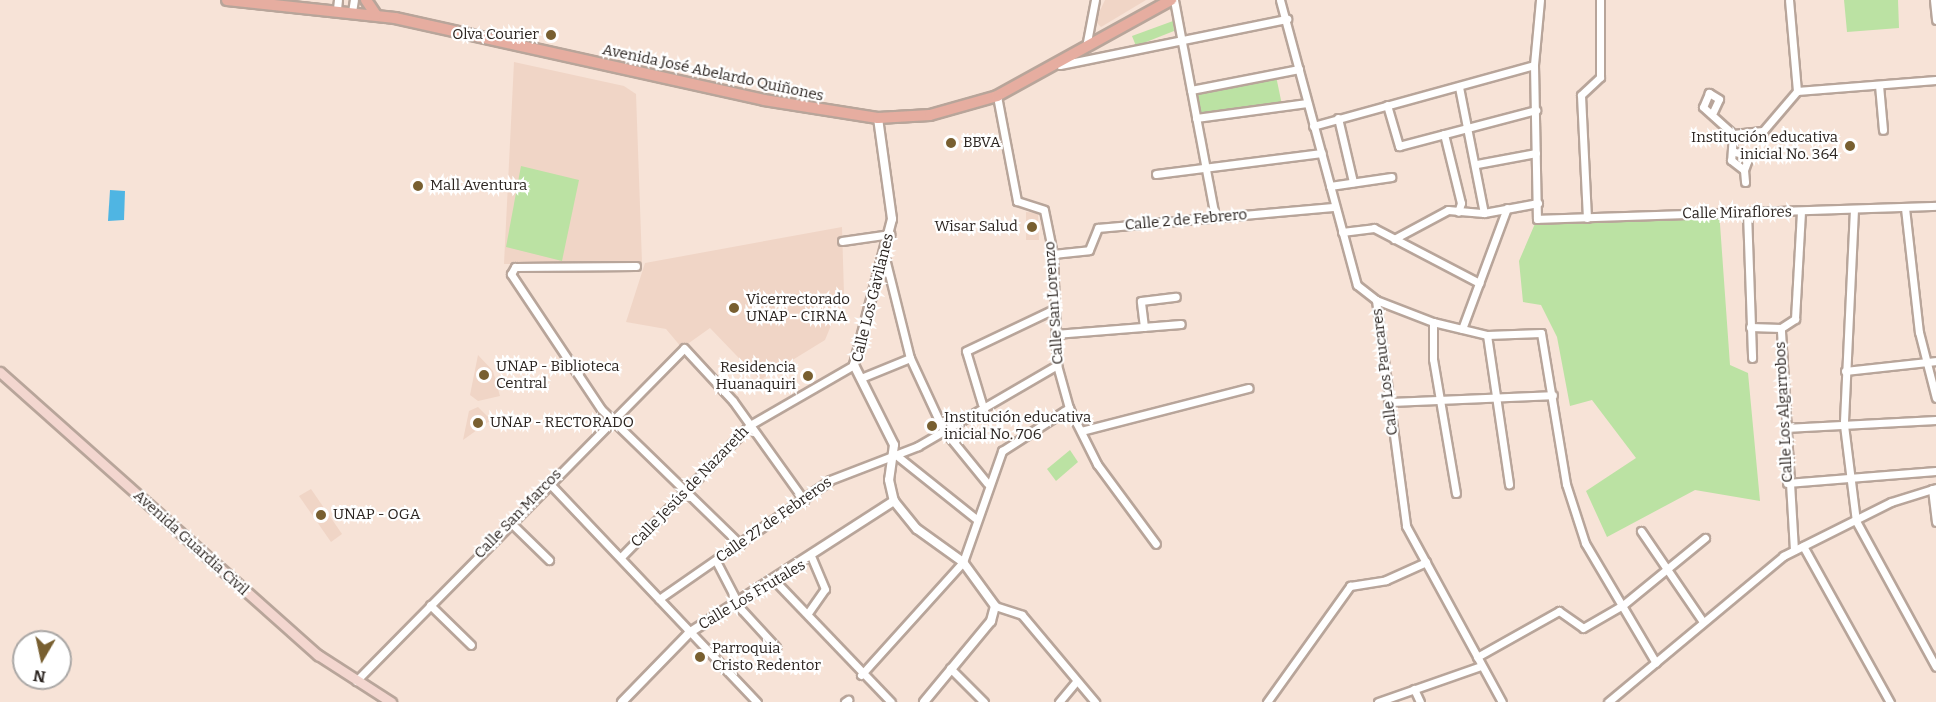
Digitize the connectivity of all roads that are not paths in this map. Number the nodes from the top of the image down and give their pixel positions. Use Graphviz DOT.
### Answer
graph roads {
  1 [pos="227,0"];
  2 [pos="354,0"];
  3 [pos="366,0"];
  4 [pos="1095,0"];
  5 [pos="1173,0"];
  6 [pos="1280,0"];
  7 [pos="1540,0"];
  8 [pos="1600,0"];
  9 [pos="1789,0"];
  10 [pos="1934,0"];
  11 [pos="276,1"];
  12 [pos="318,3"];
  13 [pos="338,5"];
  14 [pos="352,12"];
  15 [pos="376,15"];
  16 [pos="1287,19"];
  17 [pos="1936,20"];
  18 [pos="1182,40"];
  19 [pos="1086,50"];
  20 [pos="1059,65"];
  21 [pos="1534,65"];
  22 [pos="1299,69"];
  23 [pos="1936,80"];
  24 [pos="1879,85"];
  25 [pos="1459,87"];
  26 [pos="1191,90"];
  27 [pos="1797,91"];
  28 [pos="997,96"];
  29 [pos="1307,103"];
  30 [pos="1387,105"];
  31 [pos="1536,110"];
  32 [pos="1713,112"];
  33 [pos="878,118"];
  34 [pos="1196,118"];
  35 [pos="1338,118"];
  36 [pos="1313,126"];
  37 [pos="1470,126"];
  38 [pos="1883,130"];
  39 [pos="1444,134"];
  40 [pos="1734,134"];
  41 [pos="1735,152"];
  42 [pos="1322,153"];
  43 [pos="1536,153"];
  44 [pos="1477,164"];
  45 [pos="1206,169"];
  46 [pos="1744,170"];
  47 [pos="1156,174"];
  48 [pos="1391,177"];
  49 [pos="1353,182"];
  50 [pos="1745,182"];
  51 [pos="1330,186"];
  52 [pos="1538,203"];
  53 [pos="1936,206"];
  54 [pos="1335,207"];
  55 [pos="1507,208"];
  56 [pos="1905,208"];
  57 [pos="1854,209"];
  58 [pos="1458,212"];
  59 [pos="1747,212"];
  60 [pos="1801,212"];
  61 [pos="1484,213"];
  62 [pos="1215,217"];
  63 [pos="1587,218"];
  64 [pos="1342,232"];
  65 [pos="890,234"];
  66 [pos="1394,239"];
  67 [pos="842,241"];
  68 [pos="1053,254"];
  69 [pos="885,258"];
  70 [pos="636,266"];
  71 [pos="1479,284"];
  72 [pos="1176,297"];
  73 [pos="1376,300"];
  74 [pos="1053,309"];
  75 [pos="1433,322"];
  76 [pos="1181,324"];
  77 [pos="1144,327"];
  78 [pos="1750,327"];
  79 [pos="1780,328"];
  80 [pos="1462,329"];
  81 [pos="1056,334"];
  82 [pos="1487,335"];
  83 [pos="910,358"];
  84 [pos="1752,358"];
  85 [pos="1932,362"];
  86 [pos="854,365"];
  87 [pos="1057,365"];
  88 [pos="1845,371"];
  89 [pos="0,372"];
  90 [pos="861,378"];
  91 [pos="1249,388"];
  92 [pos="1494,395"];
  93 [pos="1552,395"];
  94 [pos="1936,398"];
  95 [pos="1440,399"];
  96 [pos="1388,402"];
  97 [pos="982,404"];
  98 [pos="1069,408"];
  99 [pos="612,419"];
  100 [pos="1936,420"];
  101 [pos="1844,424"];
  102 [pos="750,425"];
  103 [pos="1785,428"];
  104 [pos="943,429"];
  105 [pos="1081,431"];
  106 [pos="896,455"];
  107 [pos="1936,471"];
  108 [pos="1849,478"];
  109 [pos="549,483"];
  110 [pos="987,483"];
  111 [pos="1787,483"];
  112 [pos="1509,484"];
  113 [pos="688,489"];
  114 [pos="1934,489"];
  115 [pos="1456,492"];
  116 [pos="804,500"];
  117 [pos="894,501"];
  118 [pos="975,519"];
  119 [pos="1856,521"];
  120 [pos="1936,522"];
  121 [pos="511,523"];
  122 [pos="1641,531"];
  123 [pos="1705,538"];
  124 [pos="740,544"];
  125 [pos="1156,544"];
  126 [pos="1803,546"];
  127 [pos="1794,550"];
  128 [pos="621,557"];
  129 [pos="812,558"];
  130 [pos="549,560"];
  131 [pos="716,561"];
  132 [pos="963,562"];
  133 [pos="1426,562"];
  134 [pos="1667,568"];
  135 [pos="776,582"];
  136 [pos="659,599"];
  137 [pos="739,604"];
  138 [pos="430,605"];
  139 [pos="1623,605"];
  140 [pos="995,606"];
  141 [pos="808,613"];
  142 [pos="1703,622"];
  143 [pos="689,633"];
  144 [pos="471,645"];
  145 [pos="776,647"];
  146 [pos="1477,657"];
  147 [pos="1656,663"];
  148 [pos="1481,666"];
  149 [pos="1936,667"];
  150 [pos="950,668"];
  151 [pos="861,675"];
  152 [pos="356,681"];
  153 [pos="1076,682"];
  154 [pos="1414,689"];
  155 [pos="391,702"];
  156 [pos="622,702"];
  157 [pos="757,702"];
  158 [pos="891,702"];
  159 [pos="924,702"];
  160 [pos="984,702"];
  161 [pos="1059,702"];
  162 [pos="1095,702"];
  163 [pos="1267,702"];
  164 [pos="1378,702"];
  165 [pos="1420,702"];
  166 [pos="1502,702"];
  167 [pos="1608,702"];
  168 [pos="1890,702"];
  1 -- 11 [label="main road, Avenida José Abelardo Quiñones"];
  2 -- 14 [label="street"];
  3 -- 15 [label="main road"];
  4 -- 19 [label="street"];
  5 -- 18 [label="street"];
  5 -- 19 [label="main road, Avenida José Abelardo Quiñones"];
  6 -- 16 [label="street, Calle Los Paucares"];
  7 -- 21 [label="street"];
  8 -- 63 [label="street"];
  9 -- 27 [label="street"];
  10 -- 17 [label="street"];
  11 -- 12 [label="main road, Avenida José Abelardo Quiñones"];
  12 -- 13 [label="main road, Avenida José Abelardo Quiñones"];
  13 -- 14 [label="main road, Avenida José Abelardo Quiñones"];
  14 -- 15 [label="main road, Avenida José Abelardo Quiñones"];
  15 -- 33 [label="main road, Avenida José Abelardo Quiñones"];
  16 -- 18 [label="street"];
  16 -- 22 [label="street, Calle Los Paucares"];
  18 -- 20 [label="street"];
  18 -- 26 [label="street"];
  19 -- 20 [label="main road, Avenida José Abelardo Quiñones"];
  20 -- 28 [label="main road, Avenida José Abelardo Quiñones"];
  21 -- 25 [label="street"];
  21 -- 31 [label="street"];
  22 -- 26 [label="street"];
  22 -- 29 [label="street, Calle Los Paucares"];
  23 -- 24 [label="street"];
  24 -- 27 [label="street"];
  24 -- 38 [label="street"];
  25 -- 30 [label="street"];
  25 -- 37 [label="street"];
  26 -- 34 [label="street"];
  27 -- 40 [label="street"];
  28 -- 33 [label="main road, Avenida José Abelardo Quiñones"];
  28 -- 68 [label="street, Calle San Lorenzo"];
  29 -- 34 [label="street"];
  29 -- 36 [label="street, Calle Los Paucares"];
  30 -- 35 [label="street"];
  30 -- 39 [label="street"];
  31 -- 37 [label="street"];
  31 -- 43 [label="street"];
  32 -- 40 [label="street"];
  33 -- 65 [label="street, Calle Los Gavilanes"];
  34 -- 45 [label="street"];
  35 -- 36 [label="street"];
  35 -- 49 [label="street"];
  36 -- 42 [label="street, Calle Los Paucares"];
  37 -- 39 [label="street"];
  37 -- 44 [label="street"];
  39 -- 58 [label="street"];
  40 -- 41 [label="street"];
  41 -- 46 [label="street"];
  41 -- 46 [label="street"];
  42 -- 45 [label="street"];
  42 -- 51 [label="street, Calle Los Paucares"];
  43 -- 44 [label="street"];
  43 -- 52 [label="street"];
  44 -- 61 [label="street"];
  45 -- 47 [label="street"];
  45 -- 62 [label="street"];
  46 -- 50 [label="street"];
  48 -- 49 [label="street"];
  49 -- 51 [label="street"];
  51 -- 54 [label="street, Calle Los Paucares"];
  52 -- 55 [label="street"];
  52 -- 63 [label="street, Calle Miraflores"];
  53 -- 56 [label="street, Calle Miraflores"];
  54 -- 62 [label="street, Calle 2 de Febrero"];
  54 -- 64 [label="street, Calle Los Paucares"];
  55 -- 61 [label="street"];
  55 -- 71 [label="street"];
  56 -- 57 [label="street, Calle Miraflores"];
  56 -- 85 [label="street"];
  57 -- 60 [label="street, Calle Miraflores"];
  57 -- 88 [label="street"];
  58 -- 61 [label="street"];
  58 -- 66 [label="street"];
  59 -- 60 [label="street, Calle Miraflores"];
  59 -- 63 [label="street, Calle Miraflores"];
  59 -- 78 [label="street"];
  60 -- 79 [label="street, Calle Los Algarrobos"];
  62 -- 68 [label="street, Calle 2 de Febrero"];
  64 -- 66 [label="street"];
  64 -- 73 [label="street, Calle Los Paucares"];
  65 -- 67 [label="street"];
  65 -- 69 [label="street, Calle Los Gavilanes"];
  66 -- 71 [label="street"];
  68 -- 74 [label="street, Calle San Lorenzo"];
  69 -- 83 [label="street"];
  69 -- 86 [label="street, Calle Los Gavilanes"];
  70 -- 99 [label="street"];
  71 -- 80 [label="street"];
  72 -- 77 [label="street"];
  73 -- 75 [label="street"];
  73 -- 96 [label="street, Calle Los Paucares"];
  74 -- 81 [label="street, Calle San Lorenzo"];
  74 -- 97 [label="street"];
  75 -- 80 [label="street"];
  75 -- 95 [label="street"];
  76 -- 77 [label="street"];
  77 -- 81 [label="street"];
  78 -- 79 [label="street"];
  78 -- 84 [label="street"];
  79 -- 103 [label="street, Calle Los Algarrobos"];
  80 -- 82 [label="street"];
  81 -- 87 [label="street, Calle San Lorenzo"];
  82 -- 92 [label="street"];
  82 -- 93 [label="street"];
  83 -- 90 [label="street"];
  83 -- 104 [label="street"];
  85 -- 88 [label="street"];
  85 -- 94 [label="street"];
  86 -- 90 [label="street, Calle Los Gavilanes"];
  86 -- 102 [label="street, Calle Jesús de Nazareth"];
  87 -- 97 [label="street, Calle 27 de Febreros"];
  87 -- 98 [label="street, Calle San Lorenzo"];
  88 -- 101 [label="street"];
  89 -- 152 [label="main road, Avenida Guardia Civil"];
  90 -- 106 [label="street, Calle Los Gavilanes"];
  91 -- 105 [label="street"];
  92 -- 93 [label="street"];
  92 -- 95 [label="street"];
  92 -- 112 [label="street"];
  93 -- 139 [label="street"];
  95 -- 96 [label="street"];
  95 -- 115 [label="street"];
  96 -- 133 [label="street, Calle Los Paucares"];
  97 -- 104 [label="street, Calle 27 de Febreros"];
  98 -- 105 [label="street, Calle San Lorenzo"];
  98 -- 110 [label="street"];
  99 -- 102 [label="street, Calle San Marcos"];
  99 -- 109 [label="street, Calle San Marcos"];
  99 -- 113 [label="street"];
  100 -- 101 [label="street"];
  101 -- 103 [label="street"];
  101 -- 108 [label="street"];
  102 -- 113 [label="street, Calle Jesús de Nazareth"];
  102 -- 116 [label="street"];
  103 -- 111 [label="street, Calle Los Algarrobos"];
  104 -- 106 [label="street, Calle 27 de Febreros"];
  104 -- 110 [label="street"];
  105 -- 125 [label="street, Calle San Lorenzo"];
  106 -- 116 [label="street, Calle 27 de Febreros"];
  106 -- 117 [label="street"];
  106 -- 118 [label="street"];
  107 -- 108 [label="street"];
  108 -- 111 [label="street"];
  108 -- 119 [label="street"];
  109 -- 121 [label="street, Calle San Marcos"];
  109 -- 128 [label="street"];
  110 -- 118 [label="street"];
  111 -- 127 [label="street, Calle Los Algarrobos"];
  113 -- 124 [label="street"];
  113 -- 128 [label="street, Calle Jesús de Nazareth"];
  114 -- 119 [label="street"];
  114 -- 120 [label="street"];
  116 -- 124 [label="street, Calle 27 de Febreros"];
  117 -- 129 [label="street, Calle Los Frutales"];
  117 -- 132 [label="street"];
  118 -- 132 [label="street"];
  119 -- 126 [label="street"];
  119 -- 149 [label="street"];
  121 -- 130 [label="street"];
  121 -- 138 [label="street, Calle San Marcos"];
  122 -- 134 [label="street"];
  123 -- 134 [label="street"];
  124 -- 131 [label="street, Calle 27 de Febreros"];
  126 -- 127 [label="street"];
  126 -- 168 [label="street"];
  127 -- 142 [label="street"];
  128 -- 136 [label="street"];
  129 -- 135 [label="street, Calle Los Frutales"];
  129 -- 141 [label="street"];
  131 -- 136 [label="street, Calle 27 de Febreros"];
  131 -- 137 [label="street"];
  132 -- 140 [label="street"];
  132 -- 151 [label="street"];
  133 -- 146 [label="street, Calle Los Paucares"];
  133 -- 163 [label="street"];
  134 -- 139 [label="street"];
  134 -- 142 [label="street"];
  135 -- 137 [label="street, Calle Los Frutales"];
  135 -- 141 [label="street"];
  136 -- 143 [label="street"];
  137 -- 143 [label="street, Calle Los Frutales"];
  137 -- 145 [label="street"];
  138 -- 144 [label="street"];
  138 -- 152 [label="street, Calle San Marcos"];
  139 -- 146 [label="street"];
  139 -- 147 [label="street"];
  140 -- 150 [label="street"];
  140 -- 153 [label="street"];
  141 -- 151 [label="street"];
  142 -- 147 [label="street"];
  143 -- 156 [label="street, Calle Los Frutales"];
  143 -- 157 [label="street"];
  146 -- 148 [label="street, Calle Los Paucares"];
  147 -- 167 [label="street"];
  148 -- 154 [label="street"];
  148 -- 166 [label="street, Calle Los Paucares"];
  150 -- 159 [label="street"];
  150 -- 160 [label="street"];
  151 -- 158 [label="street"];
  152 -- 155 [label="main road, Avenida Guardia Civil"];
  153 -- 161 [label="street"];
  153 -- 162 [label="street"];
  154 -- 164 [label="street"];
  154 -- 165 [label="street"];
}
